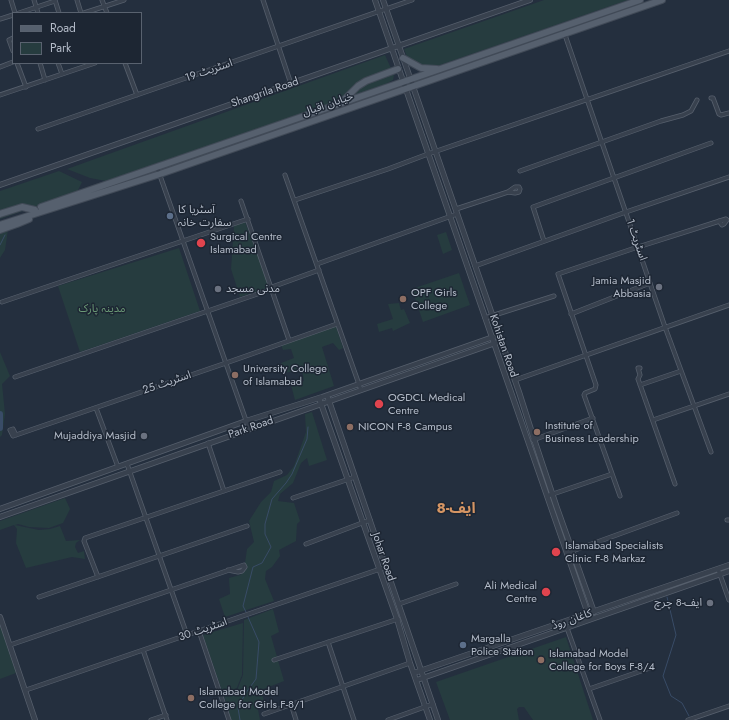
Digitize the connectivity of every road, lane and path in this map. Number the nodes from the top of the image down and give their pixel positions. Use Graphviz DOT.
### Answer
graph roads {
  1 [pos="11,0"];
  2 [pos="34,0"];
  3 [pos="55,0"];
  4 [pos="77,0"];
  5 [pos="102,0"];
  6 [pos="124,0"];
  7 [pos="263,0"];
  8 [pos="375,0"];
  9 [pos="383,0"];
  10 [pos="412,0"];
  11 [pos="530,0"];
  12 [pos="640,0"];
  13 [pos="662,0"];
  14 [pos="105,6"];
  15 [pos="36,7"];
  16 [pos="386,9"];
  17 [pos="14,12"];
  18 [pos="22,12"];
  19 [pos="38,12"];
  20 [pos="59,12"];
  21 [pos="83,12"];
  22 [pos="86,12"];
  23 [pos="107,12"];
  24 [pos="379,12"];
  25 [pos="12,15"];
  26 [pos="0,20"];
  27 [pos="564,30"];
  28 [pos="399,46"];
  29 [pos="279,47"];
  30 [pos="392,49"];
  31 [pos="729,51"];
  32 [pos="403,58"];
  33 [pos="12,62"];
  34 [pos="17,64"];
  35 [pos="40,64"];
  36 [pos="58,64"];
  37 [pos="79,64"];
  38 [pos="93,64"];
  39 [pos="125,64"];
  40 [pos="0,67"];
  41 [pos="81,68"];
  42 [pos="398,69"];
  43 [pos="441,70"];
  44 [pos="62,74"];
  45 [pos="46,80"];
  46 [pos="412,83"];
  47 [pos="291,84"];
  48 [pos="404,86"];
  49 [pos="26,87"];
  50 [pos="0,95"];
  51 [pos="136,95"];
  52 [pos="711,98"];
  53 [pos="588,100"];
  54 [pos="697,100"];
  55 [pos="340,103"];
  56 [pos="729,113"];
  57 [pos="38,129"];
  58 [pos="603,142"];
  59 [pos="712,143"];
  60 [pos="435,152"];
  61 [pos="428,154"];
  62 [pos="158,171"];
  63 [pos="520,171"];
  64 [pos="285,175"];
  65 [pos="729,177"];
  66 [pos="614,178"];
  67 [pos="0,185"];
  68 [pos="508,192"];
  69 [pos="294,200"];
  70 [pos="241,201"];
  71 [pos="34,212"];
  72 [pos="456,212"];
  73 [pos="626,212"];
  74 [pos="0,214"];
  75 [pos="450,216"];
  76 [pos="248,218"];
  77 [pos="719,221"];
  78 [pos="0,222"];
  79 [pos="0,225"];
  80 [pos="0,230"];
  81 [pos="183,240"];
  82 [pos="544,241"];
  83 [pos="638,247"];
  84 [pos="317,264"];
  85 [pos="475,266"];
  86 [pos="319,270"];
  87 [pos="650,283"];
  88 [pos="272,288"];
  89 [pos="554,296"];
  90 [pos="2,302"];
  91 [pos="729,305"];
  92 [pos="208,312"];
  93 [pos="571,314"];
  94 [pos="492,316"];
  95 [pos="485,318"];
  96 [pos="337,324"];
  97 [pos="665,327"];
  98 [pos="499,335"];
  99 [pos="492,338"];
  100 [pos="289,340"];
  101 [pos="501,341"];
  102 [pos="494,344"];
  103 [pos="586,354"];
  104 [pos="226,363"];
  105 [pos="640,368"];
  106 [pos="681,371"];
  107 [pos="15,377"];
  108 [pos="515,380"];
  109 [pos="507,382"];
  110 [pos="358,384"];
  111 [pos="640,385"];
  112 [pos="361,390"];
  113 [pos="519,392"];
  114 [pos="512,394"];
  115 [pos="729,394"];
  116 [pos="327,395"];
  117 [pos="319,398"];
  118 [pos="329,401"];
  119 [pos="322,404"];
  120 [pos="694,407"];
  121 [pos="96,408"];
  122 [pos="593,418"];
  123 [pos="653,420"];
  124 [pos="246,421"];
  125 [pos="249,429"];
  126 [pos="16,434"];
  127 [pos="534,439"];
  128 [pos="528,441"];
  129 [pos="208,444"];
  130 [pos="711,452"];
  131 [pos="127,464"];
  132 [pos="118,467"];
  133 [pos="130,470"];
  134 [pos="280,472"];
  135 [pos="612,474"];
  136 [pos="355,477"];
  137 [pos="348,479"];
  138 [pos="675,484"];
  139 [pos="224,491"];
  140 [pos="553,494"];
  141 [pos="547,496"];
  142 [pos="620,496"];
  143 [pos="293,498"];
  144 [pos="0,509"];
  145 [pos="677,513"];
  146 [pos="0,516"];
  147 [pos="145,518"];
  148 [pos="370,520"];
  149 [pos="363,522"];
  150 [pos="247,526"];
  151 [pos="306,544"];
  152 [pos="572,551"];
  153 [pos="567,553"];
  154 [pos="159,556"];
  155 [pos="729,565"];
  156 [pos="386,567"];
  157 [pos="380,569"];
  158 [pos="228,570"];
  159 [pos="729,571"];
  160 [pos="719,572"];
  161 [pos="98,577"];
  162 [pos="456,584"];
  163 [pos="172,590"];
  164 [pos="39,597"];
  165 [pos="729,600"];
  166 [pos="399,604"];
  167 [pos="594,612"];
  168 [pos="588,614"];
  169 [pos="0,617"];
  170 [pos="403,617"];
  171 [pos="397,619"];
  172 [pos="567,628"];
  173 [pos="200,631"];
  174 [pos="187,635"];
  175 [pos="523,636"];
  176 [pos="328,642"];
  177 [pos="525,642"];
  178 [pos="10,645"];
  179 [pos="143,650"];
  180 [pos="274,660"];
  181 [pos="447,662"];
  182 [pos="410,663"];
  183 [pos="650,668"];
  184 [pos="449,669"];
  185 [pos="422,671"];
  186 [pos="414,673"];
  187 [pos="424,677"];
  188 [pos="417,680"];
  189 [pos="342,686"];
  190 [pos="589,689"];
  191 [pos="26,690"];
  192 [pos="291,704"];
  193 [pos="433,704"];
  194 [pos="729,706"];
  195 [pos="426,707"];
  196 [pos="264,714"];
  197 [pos="166,715"];
  198 [pos="36,720"];
  199 [pos="151,720"];
  200 [pos="167,720"];
  201 [pos="229,720"];
  202 [pos="296,720"];
  203 [pos="354,720"];
  204 [pos="388,720"];
  205 [pos="430,720"];
  206 [pos="438,720"];
  207 [pos="600,720"];
  208 [pos="688,720"];
  1 -- 17 [label="street"];
  2 -- 15 [label="street"];
  3 -- 15 [label="street"];
  3 -- 20 [label="street"];
  4 -- 21 [label="street"];
  5 -- 14 [label="street"];
  6 -- 14 [label="street"];
  7 -- 29 [label="street"];
  8 -- 24 [label="street, Kohistan Road"];
  9 -- 16 [label="street, Kohistan Road"];
  10 -- 16 [label="street"];
  11 -- 28 [label="street, Shangrila Road"];
  12 -- 27 [label="main road, خیابان اقبال"];
  13 -- 27 [label="main road, خیابان اقبال"];
  14 -- 22 [label="street"];
  14 -- 23 [label="street"];
  15 -- 18 [label="street"];
  15 -- 19 [label="street"];
  16 -- 24 [label="street, اسٹریٹ 19"];
  16 -- 28 [label="street, Kohistan Road"];
  24 -- 29 [label="street, اسٹریٹ 19"];
  24 -- 30 [label="street, Kohistan Road"];
  25 -- 26 [label="street"];
  27 -- 43 [label="main road, خیابان اقبال"];
  27 -- 46 [label="main road, خیابان اقبال"];
  27 -- 53 [label="street, اسٹریٹ 1"];
  28 -- 30 [label="street, Shangrila Road"];
  28 -- 32 [label="street, Kohistan Road"];
  29 -- 47 [label="street"];
  29 -- 51 [label="street, اسٹریٹ 19"];
  30 -- 42 [label="street, Kohistan Road"];
  30 -- 47 [label="street, Shangrila Road"];
  31 -- 53 [label="street"];
  32 -- 43 [label="main road"];
  32 -- 46 [label="street, Kohistan Road"];
  33 -- 40 [label="street"];
  34 -- 49 [label="street"];
  35 -- 45 [label="street"];
  36 -- 44 [label="street"];
  37 -- 41 [label="street"];
  38 -- 41 [label="street"];
  39 -- 51 [label="street"];
  41 -- 44 [label="street"];
  42 -- 48 [label="street, Kohistan Road"];
  42 -- 55 [label="main road"];
  43 -- 46 [label="main road, خیابان اقبال"];
  44 -- 45 [label="street"];
  45 -- 49 [label="street"];
  46 -- 48 [label="main road, خیابان اقبال"];
  46 -- 60 [label="street, Kohistan Road"];
  47 -- 67 [label="street, Shangrila Road"];
  48 -- 55 [label="main road, خیابان اقبال"];
  48 -- 61 [label="street, Kohistan Road"];
  48 -- 62 [label="main road, خیابان اقبال"];
  49 -- 50 [label="street"];
  51 -- 57 [label="street, اسٹریٹ 19"];
  52 -- 56 [label="street"];
  53 -- 58 [label="street, اسٹریٹ 1"];
  53 -- 60 [label="street"];
  54 -- 58 [label="street"];
  55 -- 62 [label="main road, خیابان اقبال"];
  58 -- 63 [label="street"];
  58 -- 66 [label="street, اسٹریٹ 1"];
  59 -- 66 [label="street"];
  60 -- 61 [label="street"];
  60 -- 72 [label="street, Kohistan Road"];
  61 -- 69 [label="street"];
  61 -- 75 [label="street, Kohistan Road"];
  62 -- 71 [label="main road, خیابان اقبال"];
  62 -- 81 [label="street"];
  64 -- 69 [label="street"];
  65 -- 73 [label="street"];
  66 -- 73 [label="street, اسٹریٹ 1"];
  66 -- 82 [label="street"];
  68 -- 72 [label="street"];
  69 -- 84 [label="street"];
  70 -- 76 [label="street"];
  71 -- 74 [label="main road"];
  71 -- 78 [label="main road, خیابان اقبال"];
  71 -- 79 [label="main road, خیابان اقبال"];
  71 -- 80 [label="main road"];
  72 -- 75 [label="street"];
  72 -- 85 [label="street, Kohistan Road"];
  73 -- 82 [label="street"];
  73 -- 83 [label="street, اسٹریٹ 1"];
  75 -- 84 [label="street"];
  75 -- 95 [label="street, Kohistan Road"];
  76 -- 81 [label="street"];
  76 -- 88 [label="street"];
  77 -- 83 [label="street"];
  81 -- 90 [label="street"];
  81 -- 92 [label="street"];
  82 -- 85 [label="street"];
  83 -- 87 [label="street, اسٹریٹ 1"];
  83 -- 93 [label="street"];
  84 -- 86 [label="street"];
  85 -- 94 [label="street, Kohistan Road"];
  86 -- 88 [label="street"];
  86 -- 96 [label="street"];
  87 -- 93 [label="street"];
  87 -- 97 [label="street, اسٹریٹ 1"];
  88 -- 92 [label="street"];
  88 -- 100 [label="street"];
  89 -- 94 [label="street"];
  91 -- 97 [label="street"];
  92 -- 104 [label="street"];
  92 -- 107 [label="street"];
  93 -- 103 [label="street"];
  94 -- 95 [label="street"];
  94 -- 98 [label="street, Kohistan Road"];
  95 -- 99 [label="street, Kohistan Road"];
  96 -- 100 [label="street, اسٹریٹ 25"];
  96 -- 110 [label="street"];
  97 -- 103 [label="street"];
  97 -- 106 [label="street, اسٹریٹ 1"];
  98 -- 99 [label="street, Park Road"];
  98 -- 101 [label="street, Kohistan Road"];
  99 -- 102 [label="street, Kohistan Road"];
  99 -- 110 [label="street, Park Road"];
  100 -- 104 [label="street, اسٹریٹ 25"];
  101 -- 102 [label="street, Park Road"];
  101 -- 108 [label="street, Kohistan Road"];
  102 -- 109 [label="street, Kohistan Road"];
  102 -- 112 [label="street, Park Road"];
  103 -- 108 [label="street"];
  103 -- 122 [label="street"];
  104 -- 121 [label="street, اسٹریٹ 25"];
  104 -- 124 [label="street"];
  105 -- 111 [label="street"];
  106 -- 111 [label="street"];
  106 -- 120 [label="street, اسٹریٹ 1"];
  108 -- 109 [label="street"];
  108 -- 113 [label="street, Kohistan Road"];
  109 -- 114 [label="street, Kohistan Road"];
  110 -- 112 [label="street"];
  110 -- 116 [label="street, Park Road"];
  111 -- 123 [label="street"];
  112 -- 118 [label="street, Park Road"];
  113 -- 114 [label="street"];
  113 -- 127 [label="street, Kohistan Road"];
  114 -- 128 [label="street, Kohistan Road"];
  115 -- 120 [label="street"];
  116 -- 117 [label="street, Park Road"];
  116 -- 118 [label="street, Johar Road"];
  117 -- 119 [label="street, Johar Road"];
  117 -- 124 [label="street, Park Road"];
  118 -- 119 [label="street, Park Road"];
  118 -- 136 [label="street, Johar Road"];
  119 -- 125 [label="street, Park Road"];
  119 -- 137 [label="street, Johar Road"];
  120 -- 123 [label="street"];
  120 -- 130 [label="street, اسٹریٹ 1"];
  121 -- 126 [label="street, اسٹریٹ 25"];
  121 -- 132 [label="street"];
  122 -- 127 [label="street"];
  122 -- 135 [label="street"];
  123 -- 138 [label="street"];
  124 -- 125 [label="street"];
  124 -- 131 [label="street, Park Road"];
  125 -- 129 [label="street, Park Road"];
  127 -- 128 [label="street"];
  127 -- 140 [label="street, Kohistan Road"];
  128 -- 141 [label="street, Kohistan Road"];
  129 -- 133 [label="street, Park Road"];
  129 -- 139 [label="street"];
  131 -- 132 [label="street, Park Road"];
  131 -- 133 [label="street"];
  132 -- 144 [label="street, Park Road"];
  133 -- 146 [label="street, Park Road"];
  133 -- 147 [label="street"];
  134 -- 139 [label="street"];
  135 -- 140 [label="street"];
  135 -- 142 [label="street"];
  136 -- 137 [label="street"];
  136 -- 148 [label="street, Johar Road"];
  137 -- 143 [label="street"];
  137 -- 149 [label="street, Johar Road"];
  139 -- 147 [label="street"];
  140 -- 141 [label="street"];
  140 -- 152 [label="street, Kohistan Road"];
  141 -- 153 [label="street, Kohistan Road"];
  145 -- 152 [label="street"];
  147 -- 154 [label="street"];
  147 -- 161 [label="street"];
  148 -- 149 [label="street"];
  148 -- 156 [label="street, Johar Road"];
  149 -- 151 [label="street"];
  149 -- 157 [label="street, Johar Road"];
  150 -- 154 [label="street"];
  152 -- 153 [label="street"];
  152 -- 167 [label="street, Kohistan Road"];
  153 -- 168 [label="street, Kohistan Road"];
  154 -- 161 [label="street"];
  154 -- 163 [label="street"];
  155 -- 160 [label="street, کاغان روڈ"];
  156 -- 157 [label="street, اسٹریٹ 30"];
  156 -- 166 [label="street, Johar Road"];
  157 -- 171 [label="street, Johar Road"];
  157 -- 173 [label="street, اسٹریٹ 30"];
  158 -- 163 [label="street"];
  159 -- 160 [label="street, کاغان روڈ"];
  160 -- 165 [label="street"];
  160 -- 167 [label="street, کاغان روڈ"];
  160 -- 172 [label="street, کاغان روڈ"];
  161 -- 164 [label="street"];
  162 -- 166 [label="street"];
  163 -- 174 [label="street"];
  163 -- 178 [label="street"];
  166 -- 170 [label="street, Johar Road"];
  167 -- 168 [label="street, کاغان روڈ"];
  168 -- 175 [label="street, کاغان روڈ"];
  169 -- 178 [label="street"];
  170 -- 171 [label="street"];
  170 -- 185 [label="street, Johar Road"];
  171 -- 176 [label="street"];
  171 -- 182 [label="street, Johar Road"];
  172 -- 177 [label="street, کاغان روڈ"];
  172 -- 190 [label="street"];
  173 -- 174 [label="street, اسٹریٹ 30"];
  173 -- 201 [label="street"];
  174 -- 179 [label="street, اسٹریٹ 30"];
  175 -- 177 [label="street"];
  175 -- 181 [label="street, کاغان روڈ"];
  176 -- 180 [label="street"];
  176 -- 189 [label="street"];
  177 -- 184 [label="street, کاغان روڈ"];
  178 -- 191 [label="street"];
  179 -- 191 [label="street, اسٹریٹ 30"];
  179 -- 197 [label="street"];
  181 -- 184 [label="street"];
  181 -- 185 [label="street, کاغان روڈ"];
  182 -- 186 [label="street, Johar Road"];
  182 -- 189 [label="street"];
  183 -- 190 [label="street"];
  184 -- 187 [label="street, کاغان روڈ"];
  185 -- 186 [label="street, کاغان روڈ"];
  185 -- 187 [label="street, Johar Road"];
  186 -- 188 [label="street, Johar Road"];
  187 -- 188 [label="street, کاغان روڈ"];
  187 -- 193 [label="street, Johar Road"];
  188 -- 195 [label="street, Johar Road"];
  189 -- 192 [label="street"];
  189 -- 203 [label="street"];
  190 -- 207 [label="street"];
  191 -- 198 [label="street"];
  192 -- 196 [label="street"];
  192 -- 202 [label="street"];
  193 -- 195 [label="street"];
  193 -- 206 [label="street, Johar Road"];
  194 -- 208 [label="street"];
  195 -- 204 [label="street"];
  195 -- 205 [label="street, Johar Road"];
  197 -- 199 [label="street"];
  197 -- 200 [label="street"];
}
